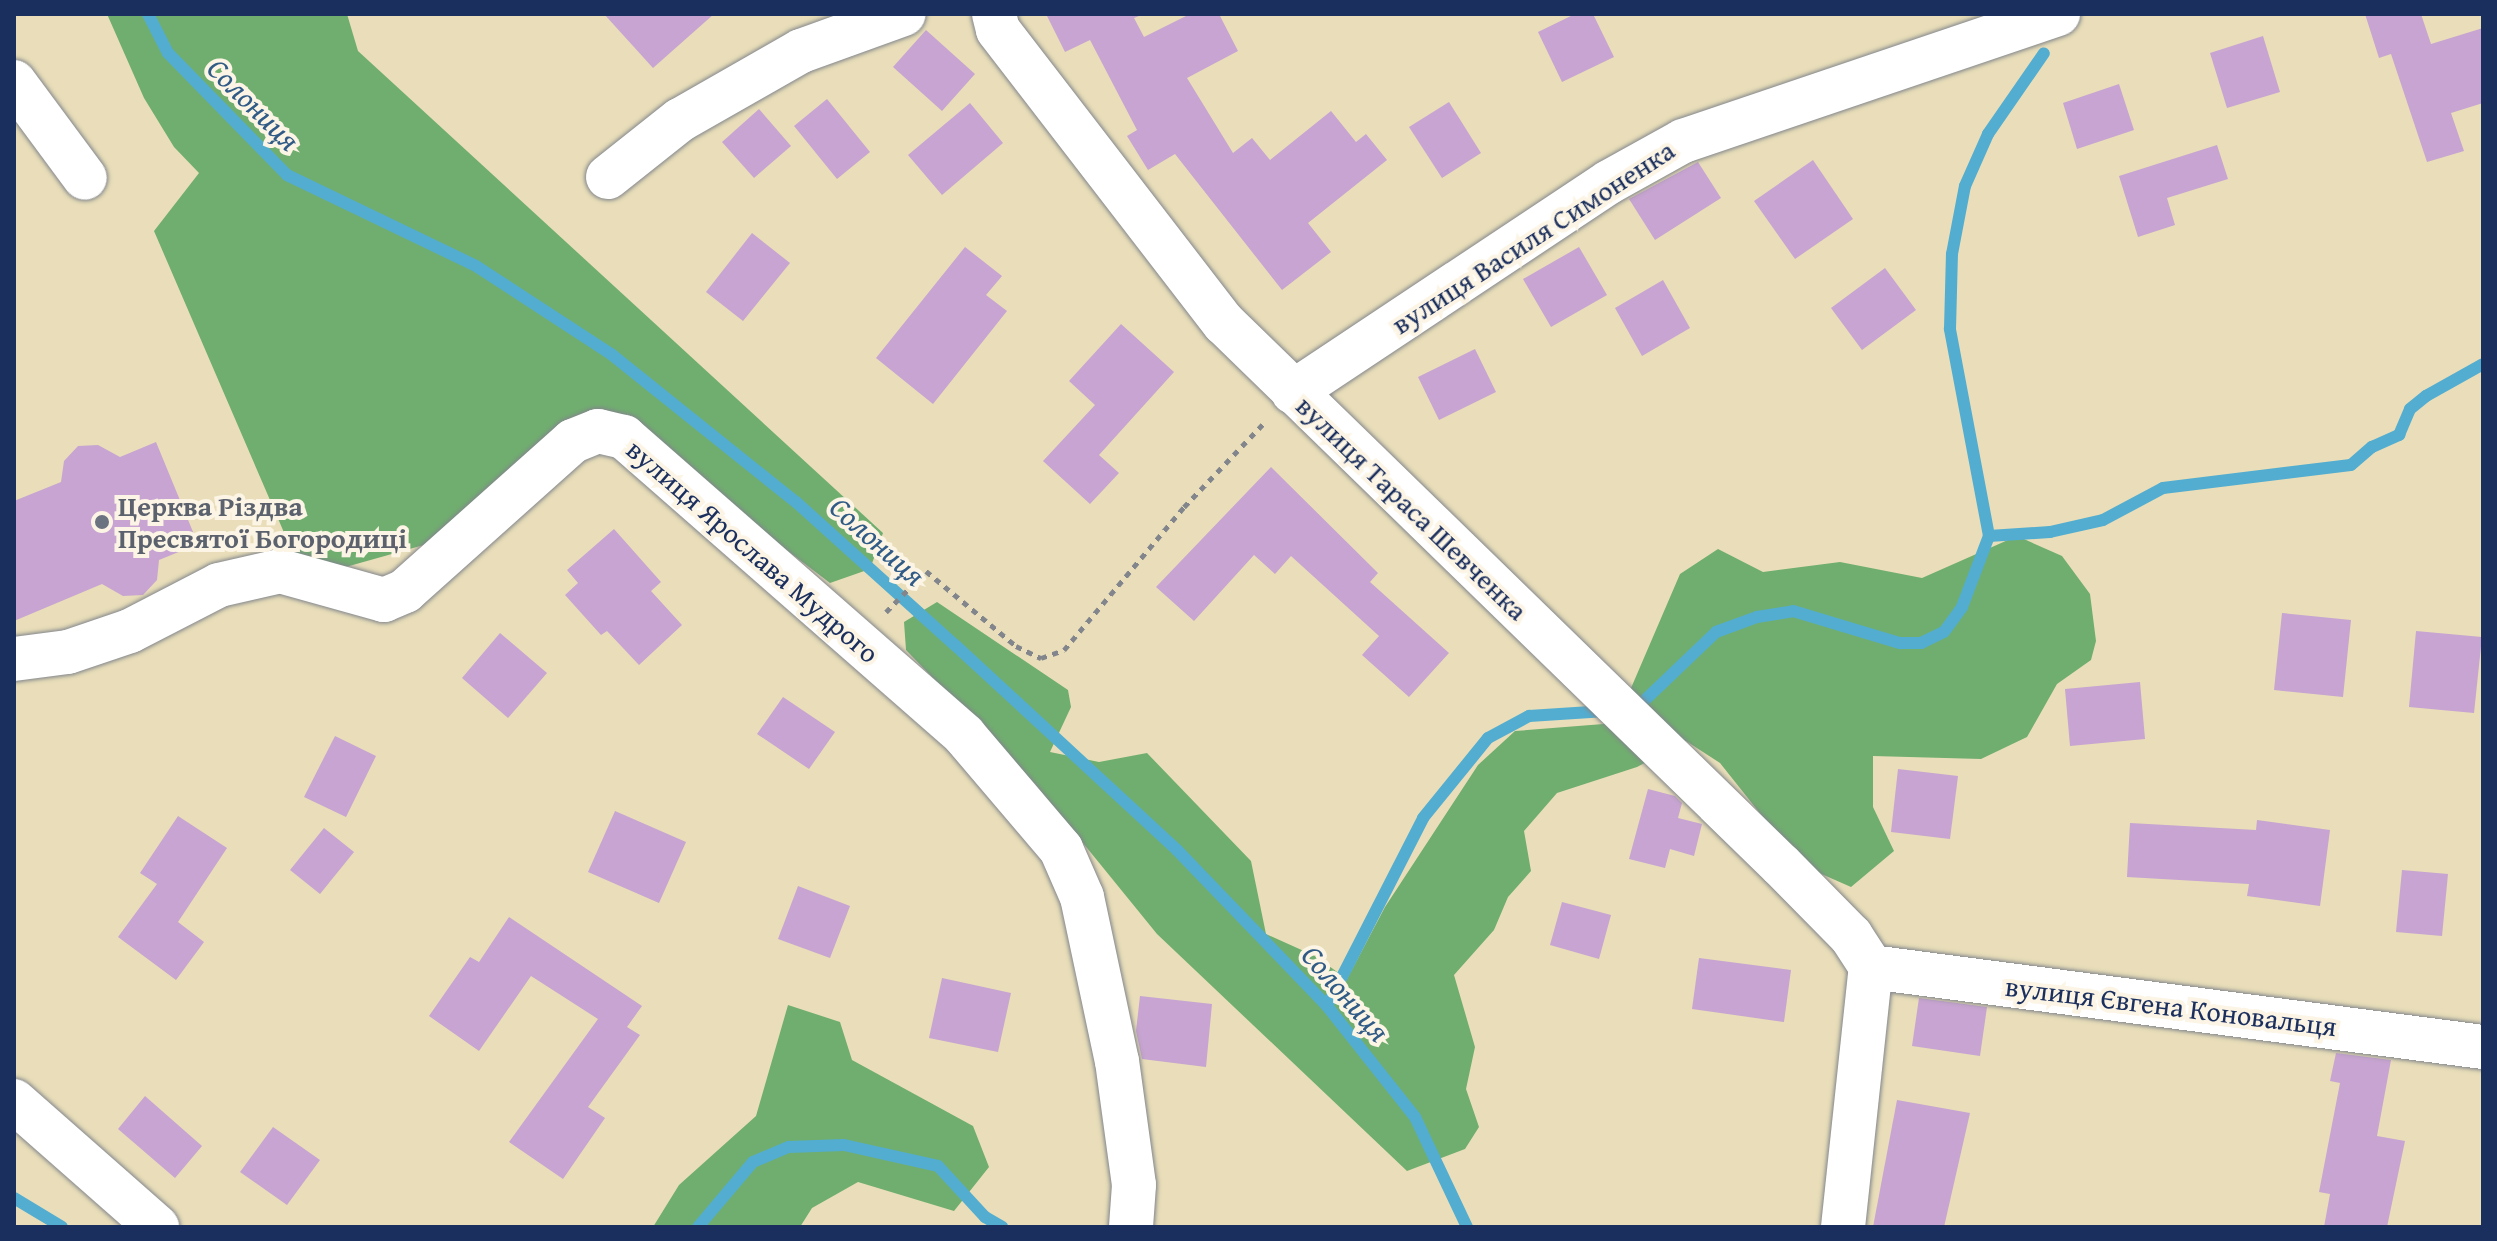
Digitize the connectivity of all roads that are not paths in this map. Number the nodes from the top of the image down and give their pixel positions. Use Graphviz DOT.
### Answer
graph roads {
  1 [pos="904,14"];
  2 [pos="2058,14"];
  3 [pos="984,19"];
  4 [pos="14,82"];
  5 [pos="608,177"];
  6 [pos="85,178"];
  7 [pos="1293,392"];
  8 [pos="14,659"];
  9 [pos="1871,967"];
  10 [pos="2477,1046"];
  11 [pos="14,1101"];
  12 [pos="157,1227"];
  13 [pos="1131,1227"];
  14 [pos="1843,1227"];
  1 -- 5 [label="street"];
  2 -- 7 [label="street, вулиця Василя Симоненка"];
  3 -- 7 [label="street, вулиця Тараса Шевченка"];
  4 -- 6 [label="street"];
  7 -- 9 [label="street, вулиця Тараса Шевченка"];
  8 -- 13 [label="street, вулиця Ярослава Мудрого"];
  9 -- 10 [label="street, вулиця Євгена Коновальця"];
  9 -- 14 [label="street"];
  11 -- 12 [label="street"];
}
